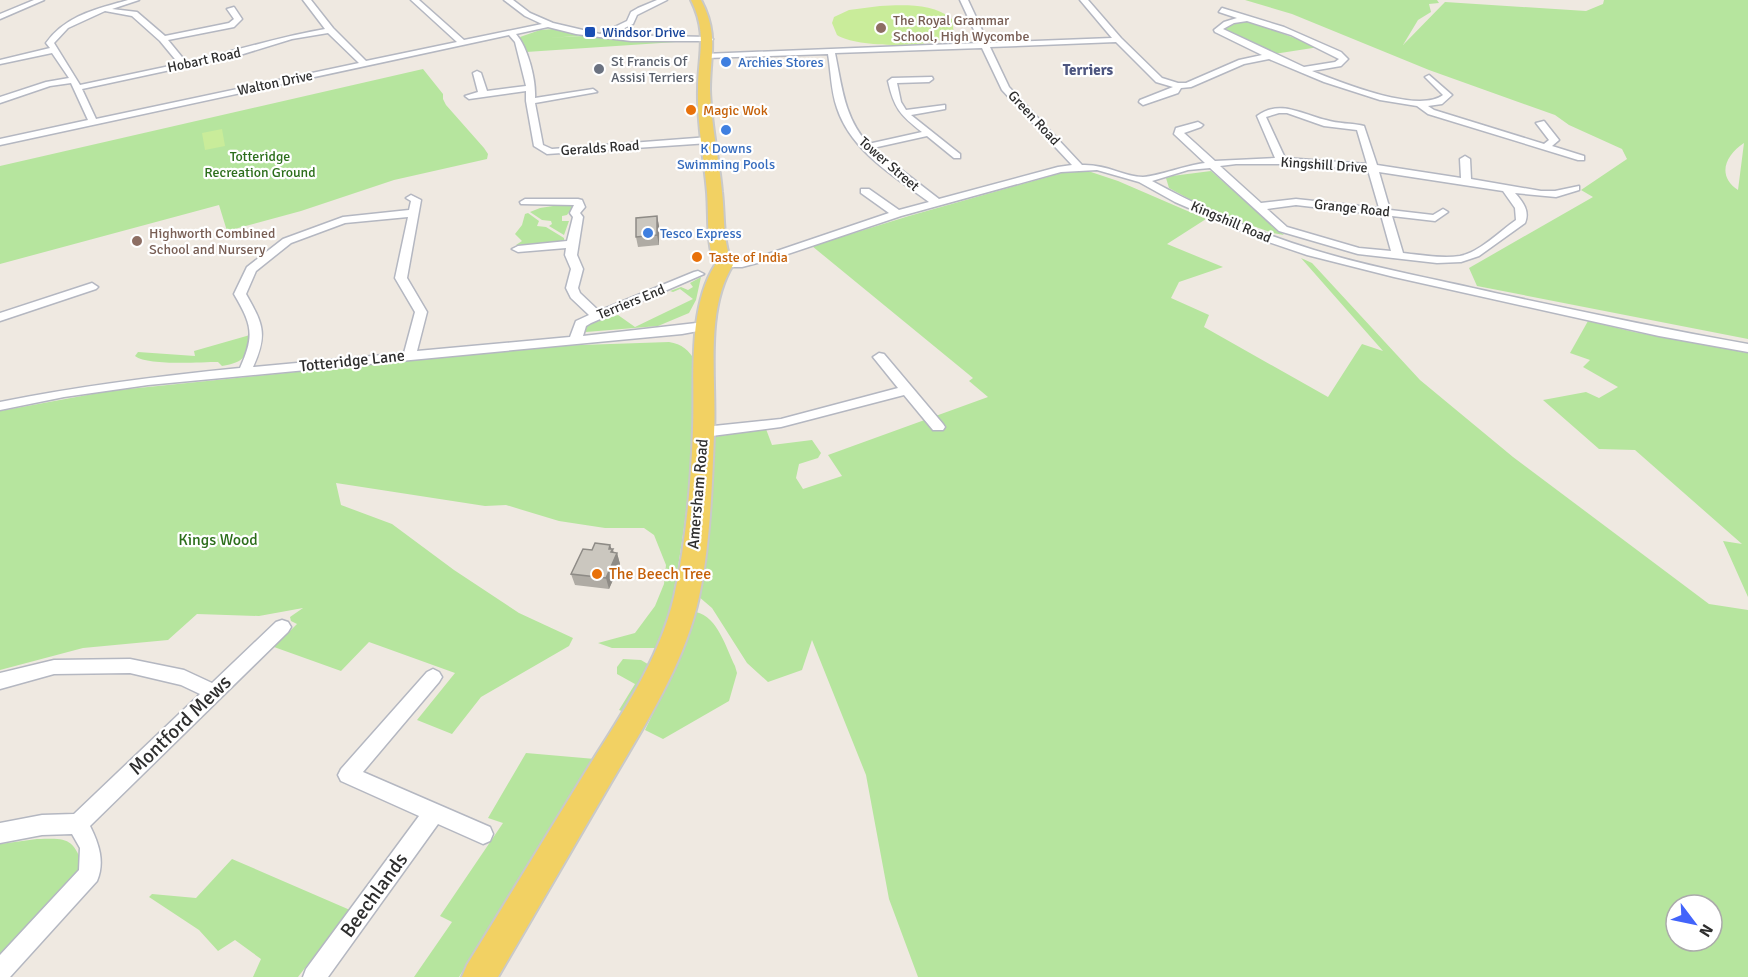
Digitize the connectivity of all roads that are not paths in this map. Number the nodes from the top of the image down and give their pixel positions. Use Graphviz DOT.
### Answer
graph roads {
  1 [pos="40,0"];
  2 [pos="135,0"];
  3 [pos="307,0"];
  4 [pos="415,0"];
  5 [pos="508,0"];
  6 [pos="663,0"];
  7 [pos="696,0"];
  8 [pos="964,0"];
  9 [pos="1084,0"];
  10 [pos="231,9"];
  11 [pos="104,10"];
  12 [pos="1222,10"];
  13 [pos="0,17"];
  14 [pos="1245,18"];
  15 [pos="550,24"];
  16 [pos="330,30"];
  17 [pos="511,33"];
  18 [pos="602,36"];
  19 [pos="163,39"];
  20 [pos="1118,40"];
  21 [pos="463,44"];
  22 [pos="986,45"];
  23 [pos="708,47"];
  24 [pos="52,50"];
  25 [pos="831,51"];
  26 [pos="1270,56"];
  27 [pos="0,62"];
  28 [pos="365,64"];
  29 [pos="184,65"];
  30 [pos="1303,70"];
  31 [pos="477,73"];
  32 [pos="1429,77"];
  33 [pos="929,79"];
  34 [pos="76,84"];
  35 [pos="1439,85"];
  36 [pos="1450,85"];
  37 [pos="1178,86"];
  38 [pos="531,88"];
  39 [pos="593,92"];
  40 [pos="483,93"];
  41 [pos="469,96"];
  42 [pos="0,100"];
  43 [pos="530,101"];
  44 [pos="1143,102"];
  45 [pos="1420,104"];
  46 [pos="942,107"];
  47 [pos="904,112"];
  48 [pos="93,122"];
  49 [pos="1541,123"];
  50 [pos="1198,125"];
  51 [pos="929,133"];
  52 [pos="709,140"];
  53 [pos="0,142"];
  54 [pos="866,147"];
  55 [pos="1546,147"];
  56 [pos="957,156"];
  57 [pos="1581,158"];
  58 [pos="1465,159"];
  59 [pos="1282,162"];
  60 [pos="1212,164"];
  61 [pos="1079,167"];
  62 [pos="1374,168"];
  63 [pos="1143,180"];
  64 [pos="1466,183"];
  65 [pos="1575,188"];
  66 [pos="1507,189"];
  67 [pos="865,191"];
  68 [pos="411,198"];
  69 [pos="525,202"];
  70 [pos="936,202"];
  71 [pos="1258,207"];
  72 [pos="1384,212"];
  73 [pos="1443,212"];
  74 [pos="414,213"];
  75 [pos="897,214"];
  76 [pos="573,244"];
  77 [pos="518,249"];
  78 [pos="1398,255"];
  79 [pos="724,266"];
  80 [pos="698,273"];
  81 [pos="92,287"];
  82 [pos="598,316"];
  83 [pos="0,317"];
  84 [pos="705,326"];
  85 [pos="574,340"];
  86 [pos="1748,348"];
  87 [pos="410,355"];
  88 [pos="879,357"];
  89 [pos="245,371"];
  90 [pos="907,390"];
  91 [pos="0,405"];
  92 [pos="938,427"];
  93 [pos="704,432"];
  94 [pos="282,627"];
  95 [pos="433,677"];
  96 [pos="0,681"];
  97 [pos="214,692"];
  98 [pos="434,813"];
  99 [pos="78,824"];
  100 [pos="0,833"];
  101 [pos="483,834"];
  102 [pos="0,971"];
  103 [pos="314,977"];
  104 [pos="479,977"];
  1 -- 13 [label="street"];
  2 -- 11 [label="street"];
  3 -- 16 [label="street"];
  4 -- 21 [label="street"];
  5 -- 15 [label="street"];
  6 -- 18 [label="street"];
  7 -- 23 [label="main road"];
  8 -- 22 [label="street, Green Road"];
  9 -- 20 [label="street"];
  10 -- 19 [label="street"];
  11 -- 19 [label="street"];
  11 -- 24 [label="street"];
  12 -- 14 [label="street"];
  14 -- 26 [label="street"];
  14 -- 30 [label="street"];
  15 -- 17 [label="street, Walton Drive"];
  15 -- 18 [label="street"];
  16 -- 28 [label="street"];
  16 -- 29 [label="street, Hobart Road"];
  17 -- 21 [label="street, Walton Drive"];
  17 -- 38 [label="street, Geralds Road"];
  18 -- 23 [label="street"];
  19 -- 29 [label="street"];
  20 -- 22 [label="street"];
  20 -- 37 [label="street"];
  21 -- 28 [label="street, Walton Drive"];
  22 -- 25 [label="street"];
  22 -- 61 [label="street, Green Road"];
  23 -- 25 [label="street"];
  23 -- 52 [label="main road"];
  24 -- 27 [label="street"];
  24 -- 34 [label="street"];
  25 -- 54 [label="street, Tower Street"];
  26 -- 30 [label="street"];
  26 -- 37 [label="street"];
  28 -- 48 [label="street, Walton Drive"];
  29 -- 34 [label="street, Hobart Road"];
  30 -- 45 [label="street"];
  31 -- 40 [label="street"];
  32 -- 35 [label="street"];
  33 -- 47 [label="street"];
  34 -- 42 [label="street, Hobart Road"];
  34 -- 48 [label="street"];
  35 -- 36 [label="street"];
  35 -- 45 [label="street"];
  37 -- 44 [label="street"];
  38 -- 40 [label="street"];
  38 -- 43 [label="street, Geralds Road"];
  39 -- 43 [label="street"];
  40 -- 41 [label="street"];
  43 -- 52 [label="street, Geralds Road"];
  45 -- 55 [label="street"];
  46 -- 47 [label="street"];
  47 -- 51 [label="street"];
  48 -- 53 [label="street, Walton Drive"];
  49 -- 55 [label="street"];
  50 -- 60 [label="street"];
  51 -- 54 [label="street"];
  51 -- 56 [label="street"];
  52 -- 79 [label="main road"];
  54 -- 70 [label="street, Tower Street"];
  55 -- 57 [label="street"];
  58 -- 64 [label="street"];
  59 -- 60 [label="street, Kingshill Drive"];
  59 -- 62 [label="street, Kingshill Drive"];
  59 -- 62 [label="street"];
  60 -- 63 [label="street, Kingshill Drive"];
  60 -- 71 [label="street"];
  61 -- 63 [label="street, Kingshill Road"];
  61 -- 70 [label="street, Kingshill Road"];
  62 -- 64 [label="street, Kingshill Drive"];
  62 -- 72 [label="street"];
  63 -- 86 [label="street, Kingshill Road"];
  64 -- 66 [label="street, Kingshill Drive"];
  65 -- 66 [label="street, Kingshill Drive"];
  66 -- 78 [label="street"];
  67 -- 75 [label="street"];
  68 -- 74 [label="street"];
  69 -- 76 [label="street"];
  70 -- 75 [label="street, Kingshill Road"];
  71 -- 72 [label="street, Grange Road"];
  71 -- 78 [label="street"];
  72 -- 73 [label="street, Grange Road"];
  72 -- 78 [label="street"];
  74 -- 87 [label="street"];
  74 -- 89 [label="street"];
  75 -- 79 [label="street, Kingshill Road"];
  76 -- 77 [label="street"];
  76 -- 82 [label="street"];
  79 -- 84 [label="main road, Amersham Road"];
  80 -- 82 [label="street, Terriers End"];
  81 -- 83 [label="street"];
  82 -- 85 [label="street, Terriers End"];
  84 -- 85 [label="street, Totteridge Lane"];
  84 -- 93 [label="main road, Amersham Road"];
  85 -- 87 [label="street, Totteridge Lane"];
  87 -- 89 [label="street, Totteridge Lane"];
  88 -- 90 [label="street"];
  89 -- 91 [label="street, Totteridge Lane"];
  90 -- 92 [label="street"];
  90 -- 93 [label="street"];
  93 -- 104 [label="main road, Amersham Road"];
  94 -- 97 [label="street, Montford Mews"];
  95 -- 98 [label="street"];
  96 -- 97 [label="street"];
  97 -- 99 [label="street, Montford Mews"];
  98 -- 101 [label="street"];
  98 -- 103 [label="street, Beechlands"];
  99 -- 100 [label="street"];
  99 -- 102 [label="street"];
}
